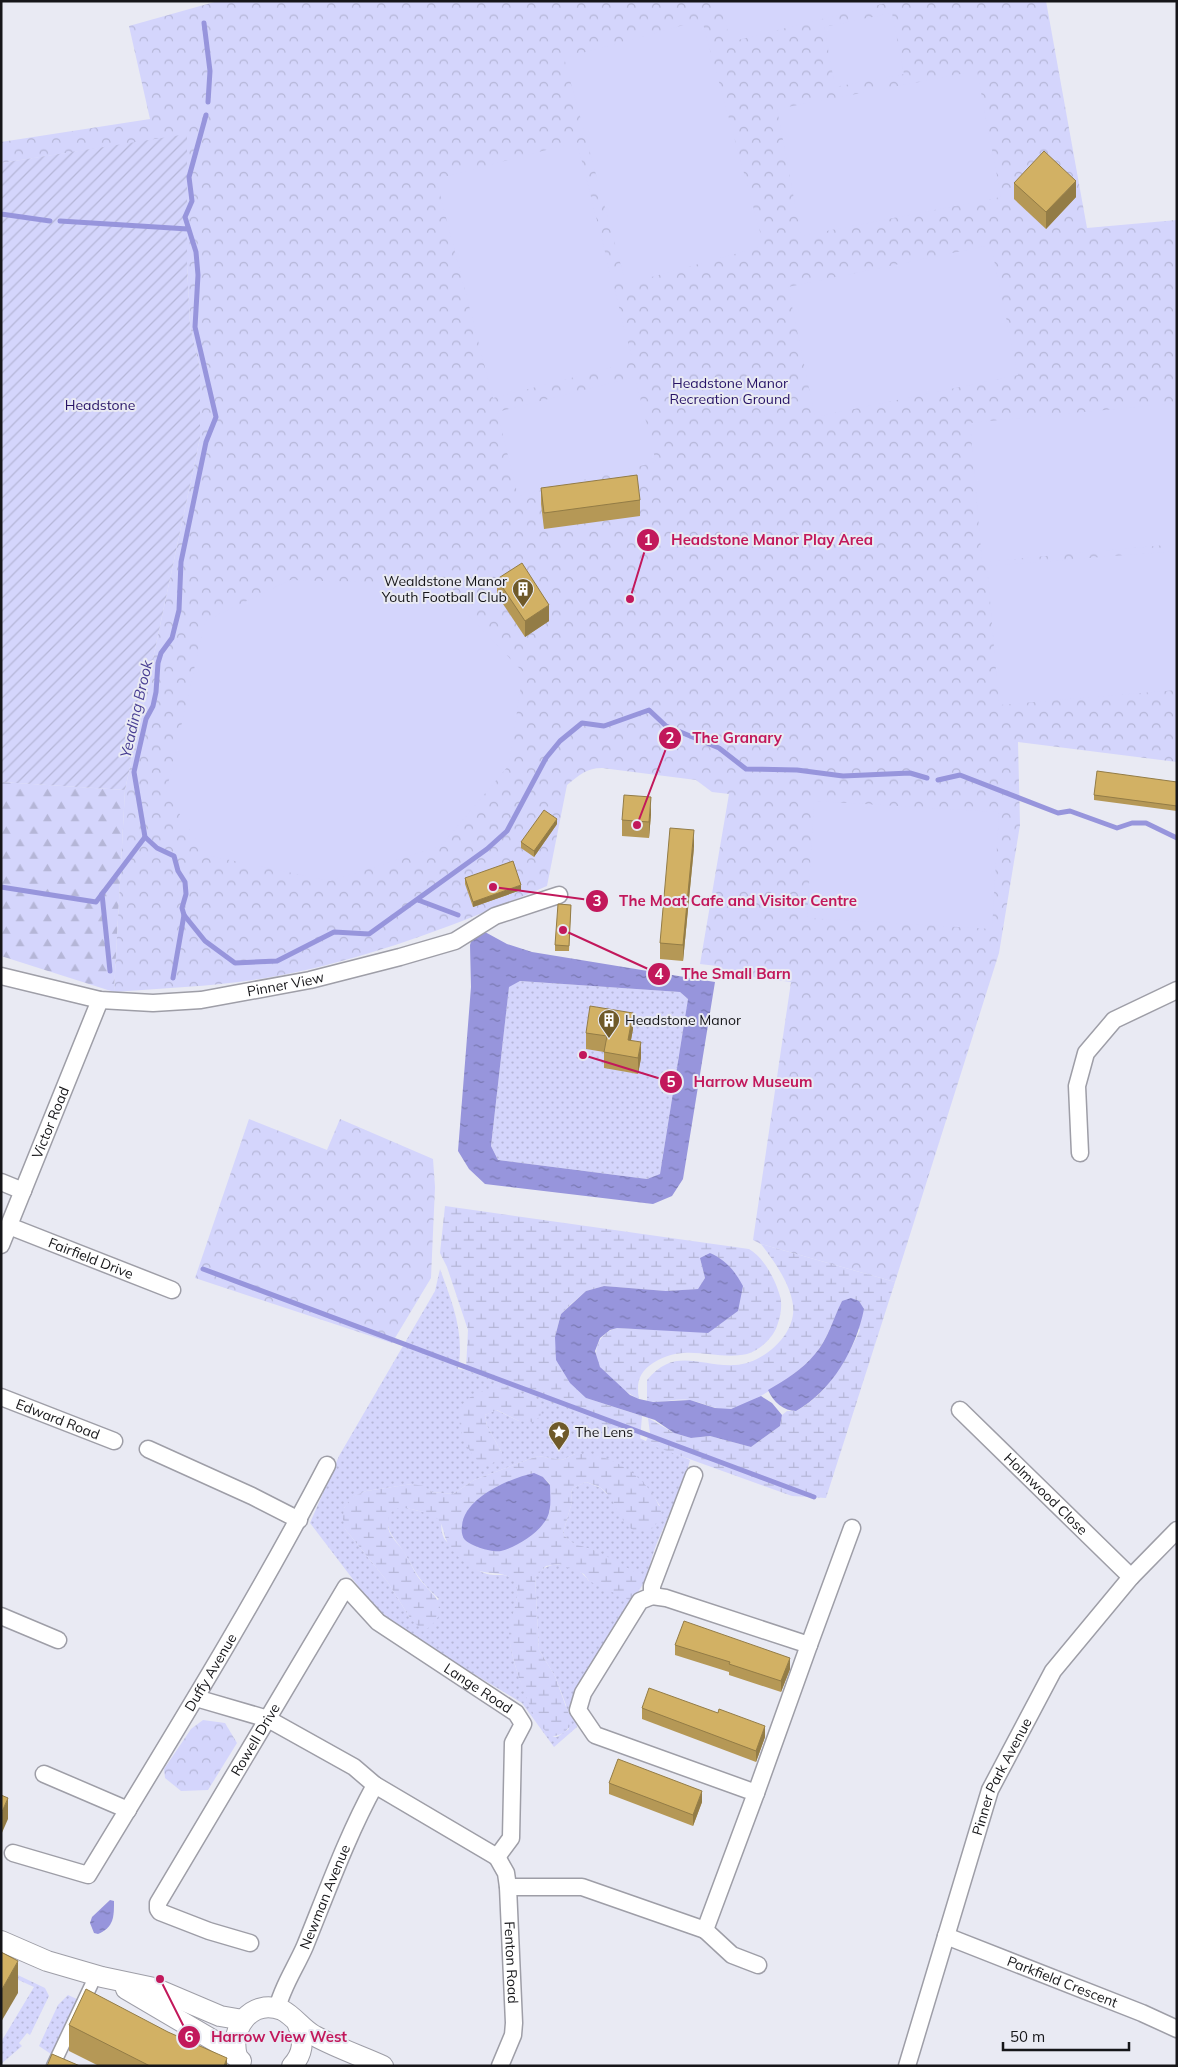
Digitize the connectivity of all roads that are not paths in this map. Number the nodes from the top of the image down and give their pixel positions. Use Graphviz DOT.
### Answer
graph roads {
  1 [pos="558,895"];
  2 [pos="1,976"];
  3 [pos="1177,990"];
  4 [pos="100,1000"];
  5 [pos="1080,1154"];
  6 [pos="1,1182"];
  7 [pos="23,1191"];
  8 [pos="9,1226"];
  9 [pos="1,1245"];
  10 [pos="172,1290"];
  11 [pos="1,1397"];
  12 [pos="960,1410"];
  13 [pos="114,1441"];
  14 [pos="148,1449"];
  15 [pos="327,1465"];
  16 [pos="694,1475"];
  17 [pos="299,1520"];
  18 [pos="852,1528"];
  19 [pos="1177,1530"];
  20 [pos="1130,1577"];
  21 [pos="346,1587"];
  22 [pos="652,1596"];
  23 [pos="1,1616"];
  24 [pos="58,1640"];
  25 [pos="809,1645"];
  26 [pos="196,1698"];
  27 [pos="268,1719"];
  28 [pos="44,1774"];
  29 [pos="376,1785"];
  30 [pos="756,1792"];
  31 [pos="128,1810"];
  32 [pos="13,1852"];
  33 [pos="497,1857"];
  34 [pos="508,1887"];
  35 [pos="705,1930"];
  36 [pos="946,1936"];
  37 [pos="1,1941"];
  38 [pos="250,1943"];
  39 [pos="758,1965"];
  40 [pos="99,1976"];
  41 [pos="278,2009"];
  42 [pos="242,2020"];
  43 [pos="298,2024"];
  44 [pos="1177,2029"];
  45 [pos="241,2061"];
  46 [pos="299,2065"];
  47 [pos="53,2066"];
  48 [pos="383,2066"];
  49 [pos="500,2066"];
  50 [pos="908,2066"];
  1 -- 4 [label="street, Pinner View"];
  2 -- 4 [label="street, Pinner View"];
  3 -- 5 [label="street"];
  4 -- 7 [label="street, Victor Road"];
  6 -- 7 [label="street"];
  7 -- 8 [label="street, Victor Road"];
  8 -- 9 [label="street, Victor Road"];
  8 -- 10 [label="street, Fairfield Drive"];
  11 -- 13 [label="street, Edward Road"];
  12 -- 20 [label="street, Holmwood Close"];
  14 -- 17 [label="street"];
  15 -- 17 [label="street, Duffy Avenue"];
  16 -- 22 [label="street"];
  17 -- 26 [label="street, Duffy Avenue"];
  18 -- 25 [label="street"];
  19 -- 20 [label="street, Pinner Park Avenue"];
  20 -- 36 [label="street, Pinner Park Avenue"];
  21 -- 27 [label="street, Rowell Drive"];
  21 -- 33 [label="street, Lange Road"];
  22 -- 25 [label="street"];
  22 -- 30 [label="street"];
  23 -- 24 [label="street"];
  25 -- 30 [label="street"];
  26 -- 27 [label="street"];
  26 -- 31 [label="street, Duffy Avenue"];
  27 -- 29 [label="street"];
  27 -- 38 [label="street, Rowell Drive"];
  28 -- 31 [label="street"];
  29 -- 33 [label="street"];
  29 -- 41 [label="street, Newman Avenue"];
  30 -- 35 [label="street"];
  31 -- 32 [label="street, Duffy Avenue"];
  33 -- 34 [label="street, Fenton Road"];
  34 -- 35 [label="street"];
  34 -- 49 [label="street, Fenton Road"];
  35 -- 39 [label="street"];
  36 -- 44 [label="street, Parkfield Crescent"];
  36 -- 50 [label="street, Pinner Park Avenue"];
  37 -- 40 [label="street"];
  40 -- 42 [label="street"];
  40 -- 45 [label="street"];
  40 -- 47 [label="street"];
  41 -- 42 [label="street"];
  41 -- 43 [label="street"];
  42 -- 45 [label="street"];
  43 -- 46 [label="street"];
  43 -- 48 [label="street"];
}
